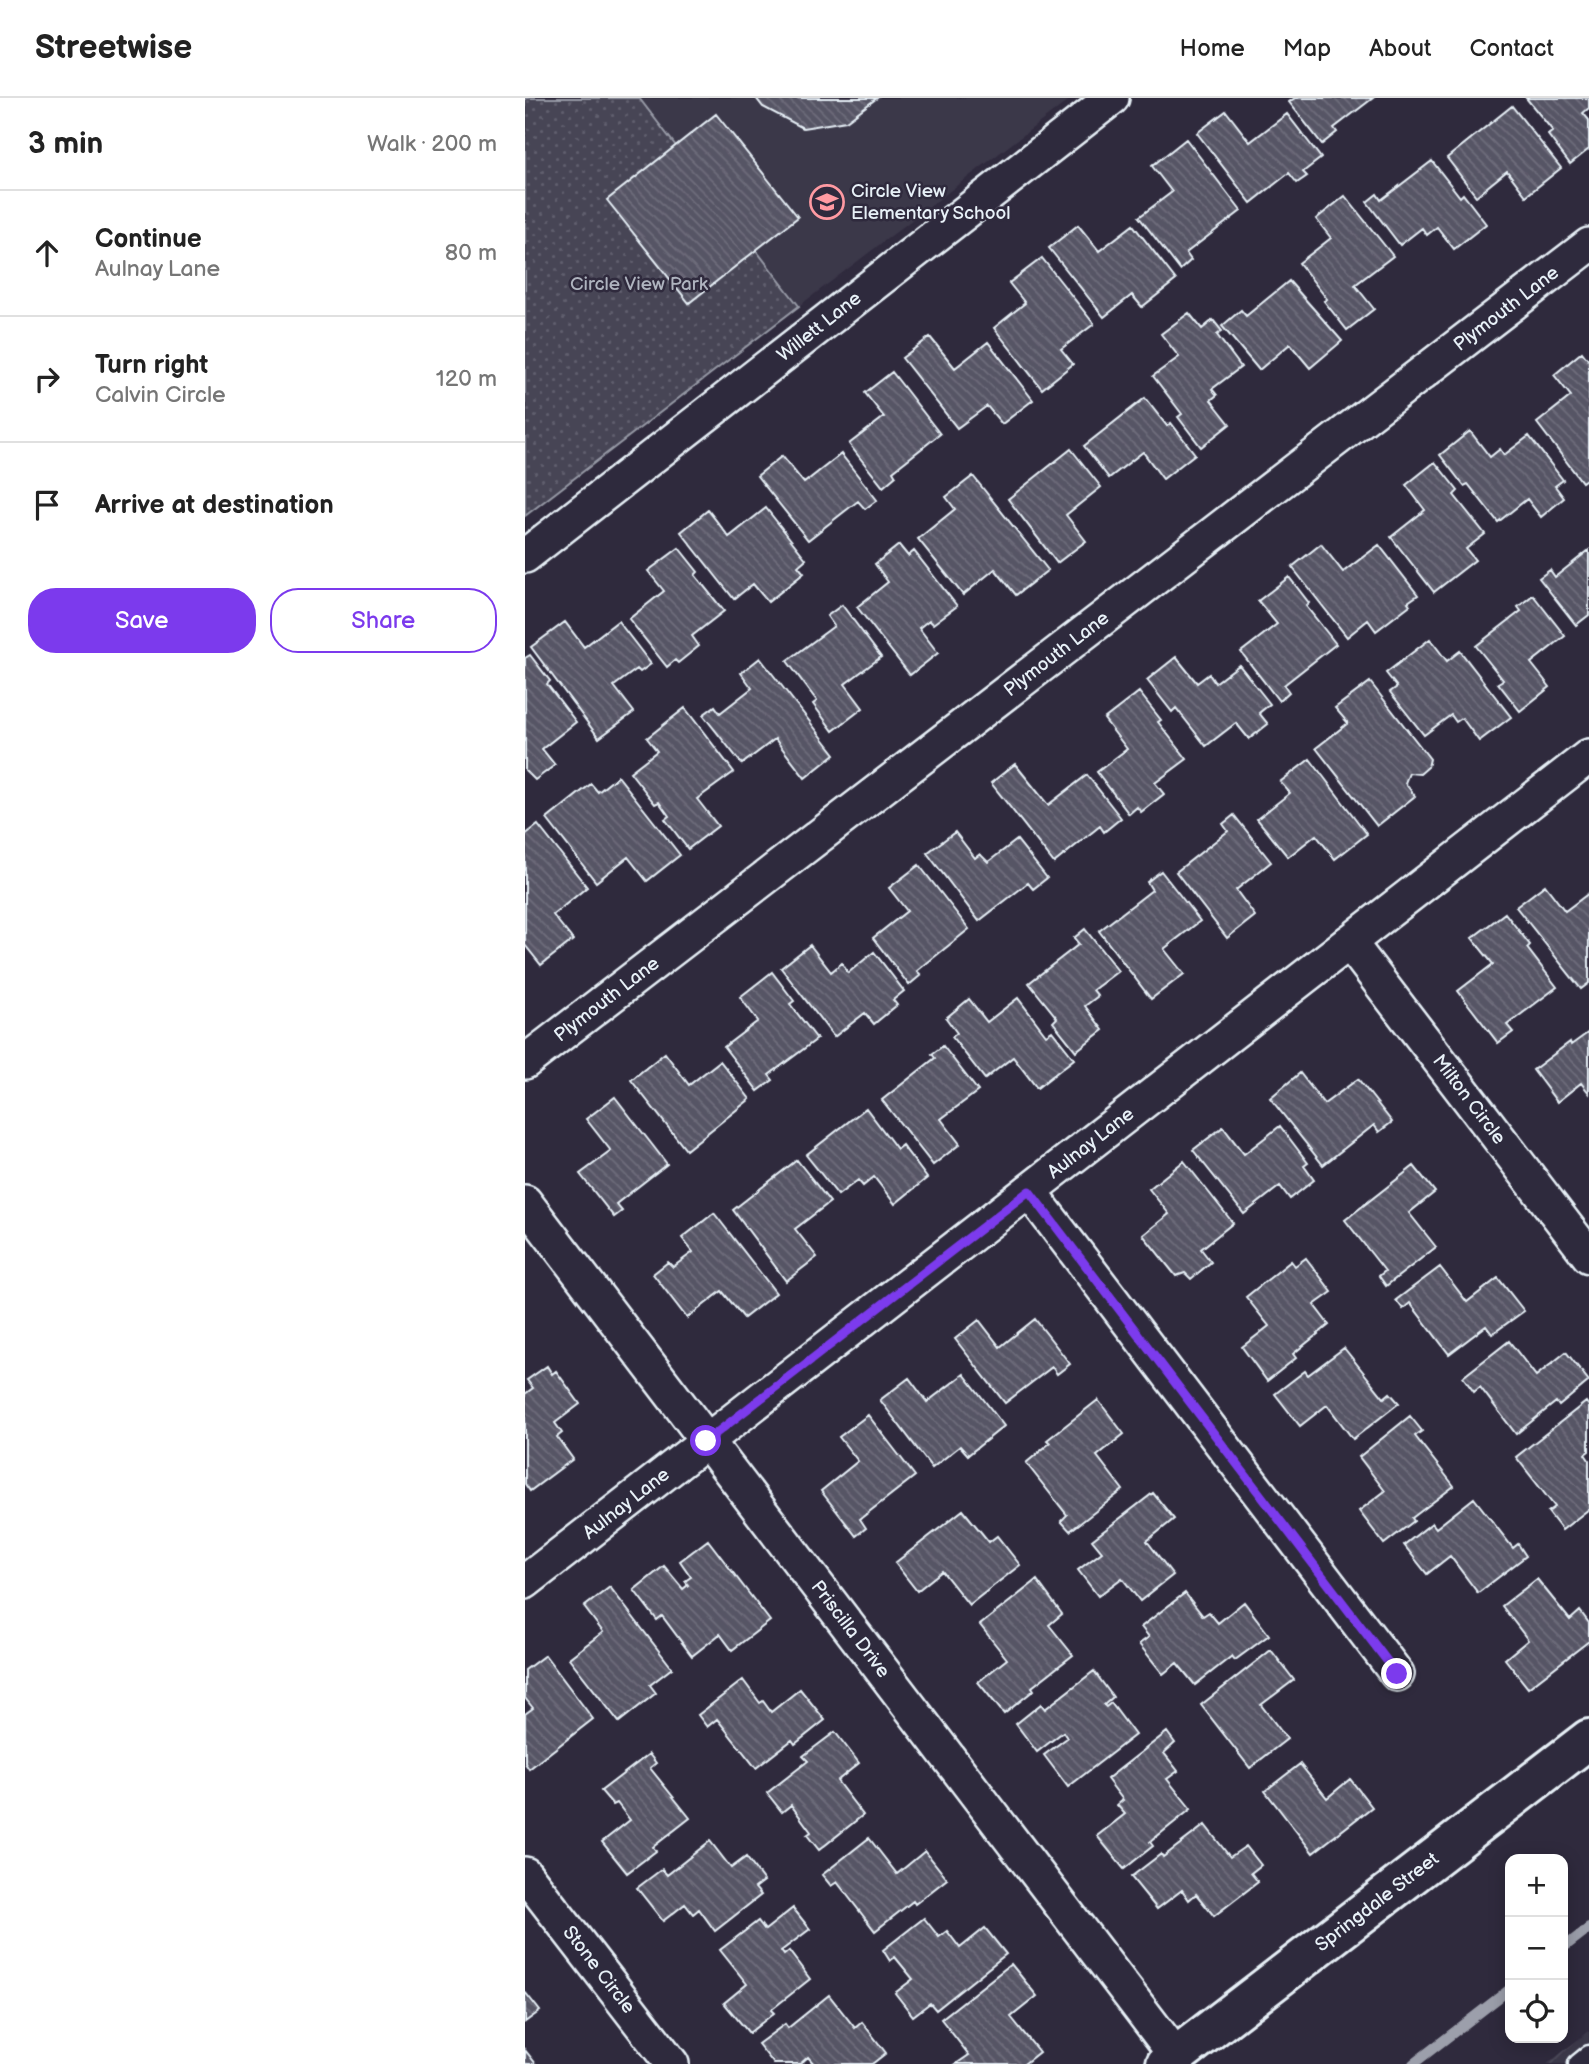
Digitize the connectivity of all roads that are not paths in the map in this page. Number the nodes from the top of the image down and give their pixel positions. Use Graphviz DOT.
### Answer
graph roads {
  1 [pos="1112,98"];
  2 [pos="1589,245"];
  3 [pos="525,556"];
  4 [pos="1589,756"];
  5 [pos="1349,942"];
  6 [pos="525,1062"];
  7 [pos="1029,1191"];
  8 [pos="525,1202"];
  9 [pos="1589,1256"];
  10 [pos="706,1441"];
  11 [pos="525,1582"];
  12 [pos="1397,1674"];
  13 [pos="1589,1739"];
  14 [pos="525,1874"];
  15 [pos="1589,2055"];
  16 [pos="1171,2060"];
  17 [pos="672,2064"];
  18 [pos="1578,2064"];
  1 -- 3 [label="street, Willett Lane"];
  2 -- 6 [label="street, Plymouth Lane"];
  4 -- 5 [label="street, Aulnay Lane"];
  5 -- 7 [label="street, Aulnay Lane"];
  5 -- 9 [label="street, Milton Circle"];
  7 -- 10 [label="street, Aulnay Lane"];
  7 -- 12 [label="street"];
  8 -- 10 [label="street, Priscilla Drive"];
  10 -- 11 [label="street, Aulnay Lane"];
  10 -- 16 [label="street, Priscilla Drive"];
  13 -- 16 [label="main road, Springdale Street"];
  14 -- 17 [label="street, Stone Circle"];
  15 -- 18 [label="lane"];
}
